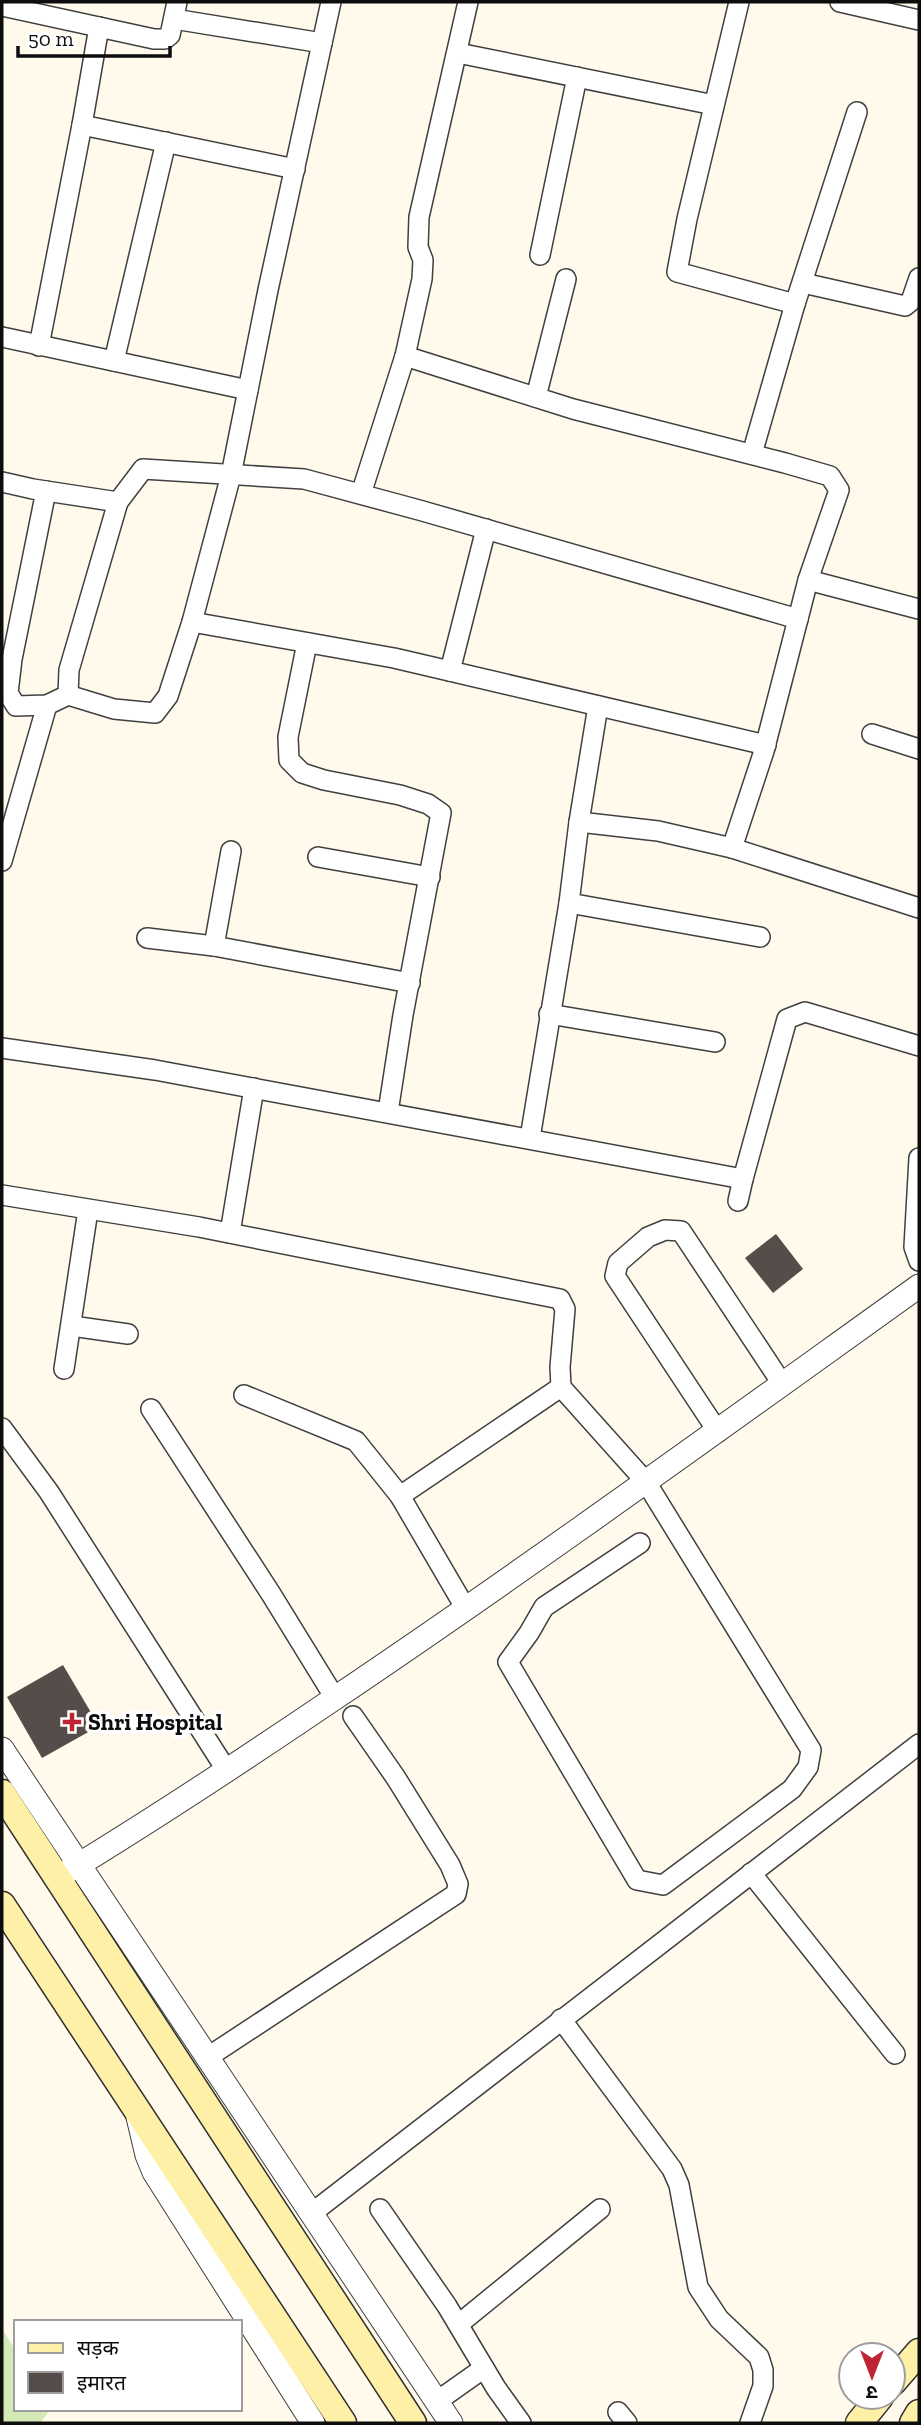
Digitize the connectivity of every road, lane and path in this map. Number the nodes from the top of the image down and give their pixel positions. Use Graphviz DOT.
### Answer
graph roads {
  1 [pos="331,2"];
  2 [pos="468,2"];
  3 [pos="739,2"];
  4 [pos="840,2"];
  5 [pos="2,6"];
  6 [pos="875,6"];
  7 [pos="176,10"];
  8 [pos="919,20"];
  9 [pos="99,27"];
  10 [pos="322,43"];
  11 [pos="458,53"];
  12 [pos="577,77"];
  13 [pos="714,105"];
  14 [pos="857,112"];
  15 [pos="82,125"];
  16 [pos="166,142"];
  17 [pos="295,169"];
  18 [pos="540,255"];
  19 [pos="919,278"];
  20 [pos="566,279"];
  21 [pos="803,283"];
  22 [pos="794,304"];
  23 [pos="2,337"];
  24 [pos="39,346"];
  25 [pos="405,356"];
  26 [pos="114,361"];
  27 [pos="248,390"];
  28 [pos="536,397"];
  29 [pos="752,454"];
  30 [pos="231,475"];
  31 [pos="2,482"];
  32 [pos="46,491"];
  33 [pos="361,494"];
  34 [pos="118,502"];
  35 [pos="486,529"];
  36 [pos="808,580"];
  37 [pos="919,609"];
  38 [pos="799,619"];
  39 [pos="192,622"];
  40 [pos="307,643"];
  41 [pos="450,671"];
  42 [pos="68,695"];
  43 [pos="47,705"];
  44 [pos="598,706"];
  45 [pos="872,734"];
  46 [pos="766,745"];
  47 [pos="919,749"];
  48 [pos="579,822"];
  49 [pos="732,848"];
  50 [pos="231,851"];
  51 [pos="318,858"];
  52 [pos="2,861"];
  53 [pos="430,877"];
  54 [pos="569,903"];
  55 [pos="919,908"];
  56 [pos="760,937"];
  57 [pos="147,938"];
  58 [pos="214,946"];
  59 [pos="410,983"];
  60 [pos="549,1014"];
  61 [pos="715,1042"];
  62 [pos="919,1046"];
  63 [pos="2,1048"];
  64 [pos="254,1088"];
  65 [pos="388,1112"];
  66 [pos="530,1138"];
  67 [pos="919,1158"];
  68 [pos="743,1180"];
  69 [pos="2,1195"];
  70 [pos="738,1201"];
  71 [pos="88,1210"];
  72 [pos="230,1233"];
  73 [pos="919,1261"];
  74 [pos="919,1286"];
  75 [pos="72,1326"];
  76 [pos="128,1334"];
  77 [pos="64,1369"];
  78 [pos="783,1385"];
  79 [pos="561,1387"];
  80 [pos="244,1395"];
  81 [pos="151,1409"];
  82 [pos="2,1428"];
  83 [pos="718,1432"];
  84 [pos="646,1482"];
  85 [pos="400,1496"];
  86 [pos="640,1543"];
  87 [pos="466,1609"];
  88 [pos="335,1698"];
  89 [pos="353,1716"];
  90 [pos="919,1744"];
  91 [pos="2,1749"];
  92 [pos="227,1771"];
  93 [pos="2,1793"];
  94 [pos="68,1871"];
  95 [pos="751,1873"];
  96 [pos="2,1905"];
  97 [pos="561,2019"];
  98 [pos="895,2054"];
  99 [pos="208,2057"];
  100 [pos="137,2110"];
  101 [pos="380,2209"];
  102 [pos="600,2209"];
  103 [pos="312,2213"];
  104 [pos="459,2325"];
  105 [pos="919,2352"];
  106 [pos="907,2366"];
  107 [pos="484,2368"];
  108 [pos="436,2402"];
  109 [pos="919,2413"];
  110 [pos="313,2423"];
  111 [pos="343,2423"];
  112 [pos="413,2423"];
  113 [pos="451,2423"];
  114 [pos="521,2423"];
  115 [pos="750,2423"];
  116 [pos="913,2423"];
  1 -- 10 [label="street"];
  2 -- 11 [label="street"];
  3 -- 13 [label="street"];
  4 -- 6 [label="street"];
  5 -- 9 [label="street"];
  6 -- 8 [label="street"];
  7 -- 9 [label="street"];
  7 -- 10 [label="street"];
  9 -- 15 [label="street"];
  10 -- 17 [label="street"];
  11 -- 12 [label="street"];
  11 -- 25 [label="street"];
  12 -- 13 [label="street"];
  12 -- 18 [label="street"];
  13 -- 22 [label="street"];
  14 -- 21 [label="street"];
  15 -- 16 [label="street"];
  15 -- 24 [label="street"];
  16 -- 17 [label="street"];
  16 -- 26 [label="street"];
  17 -- 27 [label="street"];
  19 -- 21 [label="street"];
  20 -- 28 [label="street"];
  21 -- 22 [label="street"];
  22 -- 29 [label="street"];
  23 -- 24 [label="street"];
  24 -- 26 [label="street"];
  25 -- 28 [label="street"];
  25 -- 33 [label="street"];
  26 -- 27 [label="street"];
  27 -- 30 [label="street"];
  28 -- 29 [label="street"];
  29 -- 36 [label="street"];
  30 -- 33 [label="street"];
  30 -- 34 [label="street"];
  30 -- 39 [label="street"];
  31 -- 32 [label="street"];
  32 -- 34 [label="street"];
  32 -- 43 [label="street"];
  33 -- 35 [label="street"];
  34 -- 42 [label="street"];
  35 -- 38 [label="street"];
  35 -- 41 [label="street"];
  36 -- 37 [label="street"];
  36 -- 38 [label="street"];
  38 -- 46 [label="street"];
  39 -- 40 [label="street"];
  39 -- 42 [label="street"];
  40 -- 41 [label="street"];
  40 -- 53 [label="street"];
  41 -- 44 [label="street"];
  42 -- 43 [label="street"];
  43 -- 52 [label="street"];
  44 -- 46 [label="street"];
  44 -- 48 [label="street"];
  45 -- 47 [label="street"];
  46 -- 49 [label="street"];
  48 -- 49 [label="street"];
  48 -- 54 [label="street"];
  49 -- 55 [label="street"];
  50 -- 58 [label="street"];
  51 -- 53 [label="street"];
  53 -- 59 [label="street"];
  54 -- 56 [label="street"];
  54 -- 60 [label="street"];
  57 -- 58 [label="street"];
  58 -- 59 [label="street"];
  59 -- 65 [label="street"];
  60 -- 61 [label="street"];
  60 -- 66 [label="street"];
  62 -- 68 [label="street"];
  63 -- 64 [label="street"];
  64 -- 65 [label="street"];
  64 -- 72 [label="street"];
  65 -- 66 [label="street"];
  66 -- 68 [label="street"];
  67 -- 73 [label="street"];
  68 -- 70 [label="street"];
  69 -- 71 [label="street"];
  71 -- 72 [label="street"];
  71 -- 75 [label="street"];
  72 -- 79 [label="street"];
  74 -- 78 [label="street"];
  75 -- 76 [label="street"];
  75 -- 77 [label="street"];
  78 -- 83 [label="street"];
  78 -- 83 [label="street"];
  79 -- 84 [label="street"];
  79 -- 85 [label="street"];
  80 -- 85 [label="street"];
  81 -- 88 [label="street"];
  82 -- 92 [label="street"];
  83 -- 84 [label="street"];
  84 -- 86 [label="street"];
  84 -- 87 [label="street"];
  85 -- 87 [label="street"];
  87 -- 88 [label="street"];
  88 -- 92 [label="street"];
  89 -- 99 [label="street"];
  90 -- 95 [label="street"];
  91 -- 94 [label="street"];
  92 -- 94 [label="street"];
  93 -- 94 [label="main road"];
  94 -- 99 [label="street"];
  94 -- 112 [label="main road"];
  95 -- 97 [label="street"];
  95 -- 98 [label="street"];
  96 -- 100 [label="main road"];
  97 -- 103 [label="street"];
  97 -- 115 [label="street"];
  99 -- 103 [label="street"];
  100 -- 110 [label="street"];
  100 -- 111 [label="main road"];
  101 -- 104 [label="street"];
  102 -- 104 [label="street"];
  103 -- 108 [label="street"];
  104 -- 107 [label="street"];
  105 -- 106 [label="main road"];
  107 -- 108 [label="street"];
  107 -- 114 [label="street"];
  108 -- 113 [label="street"];
  109 -- 116 [label="main road"];
}
